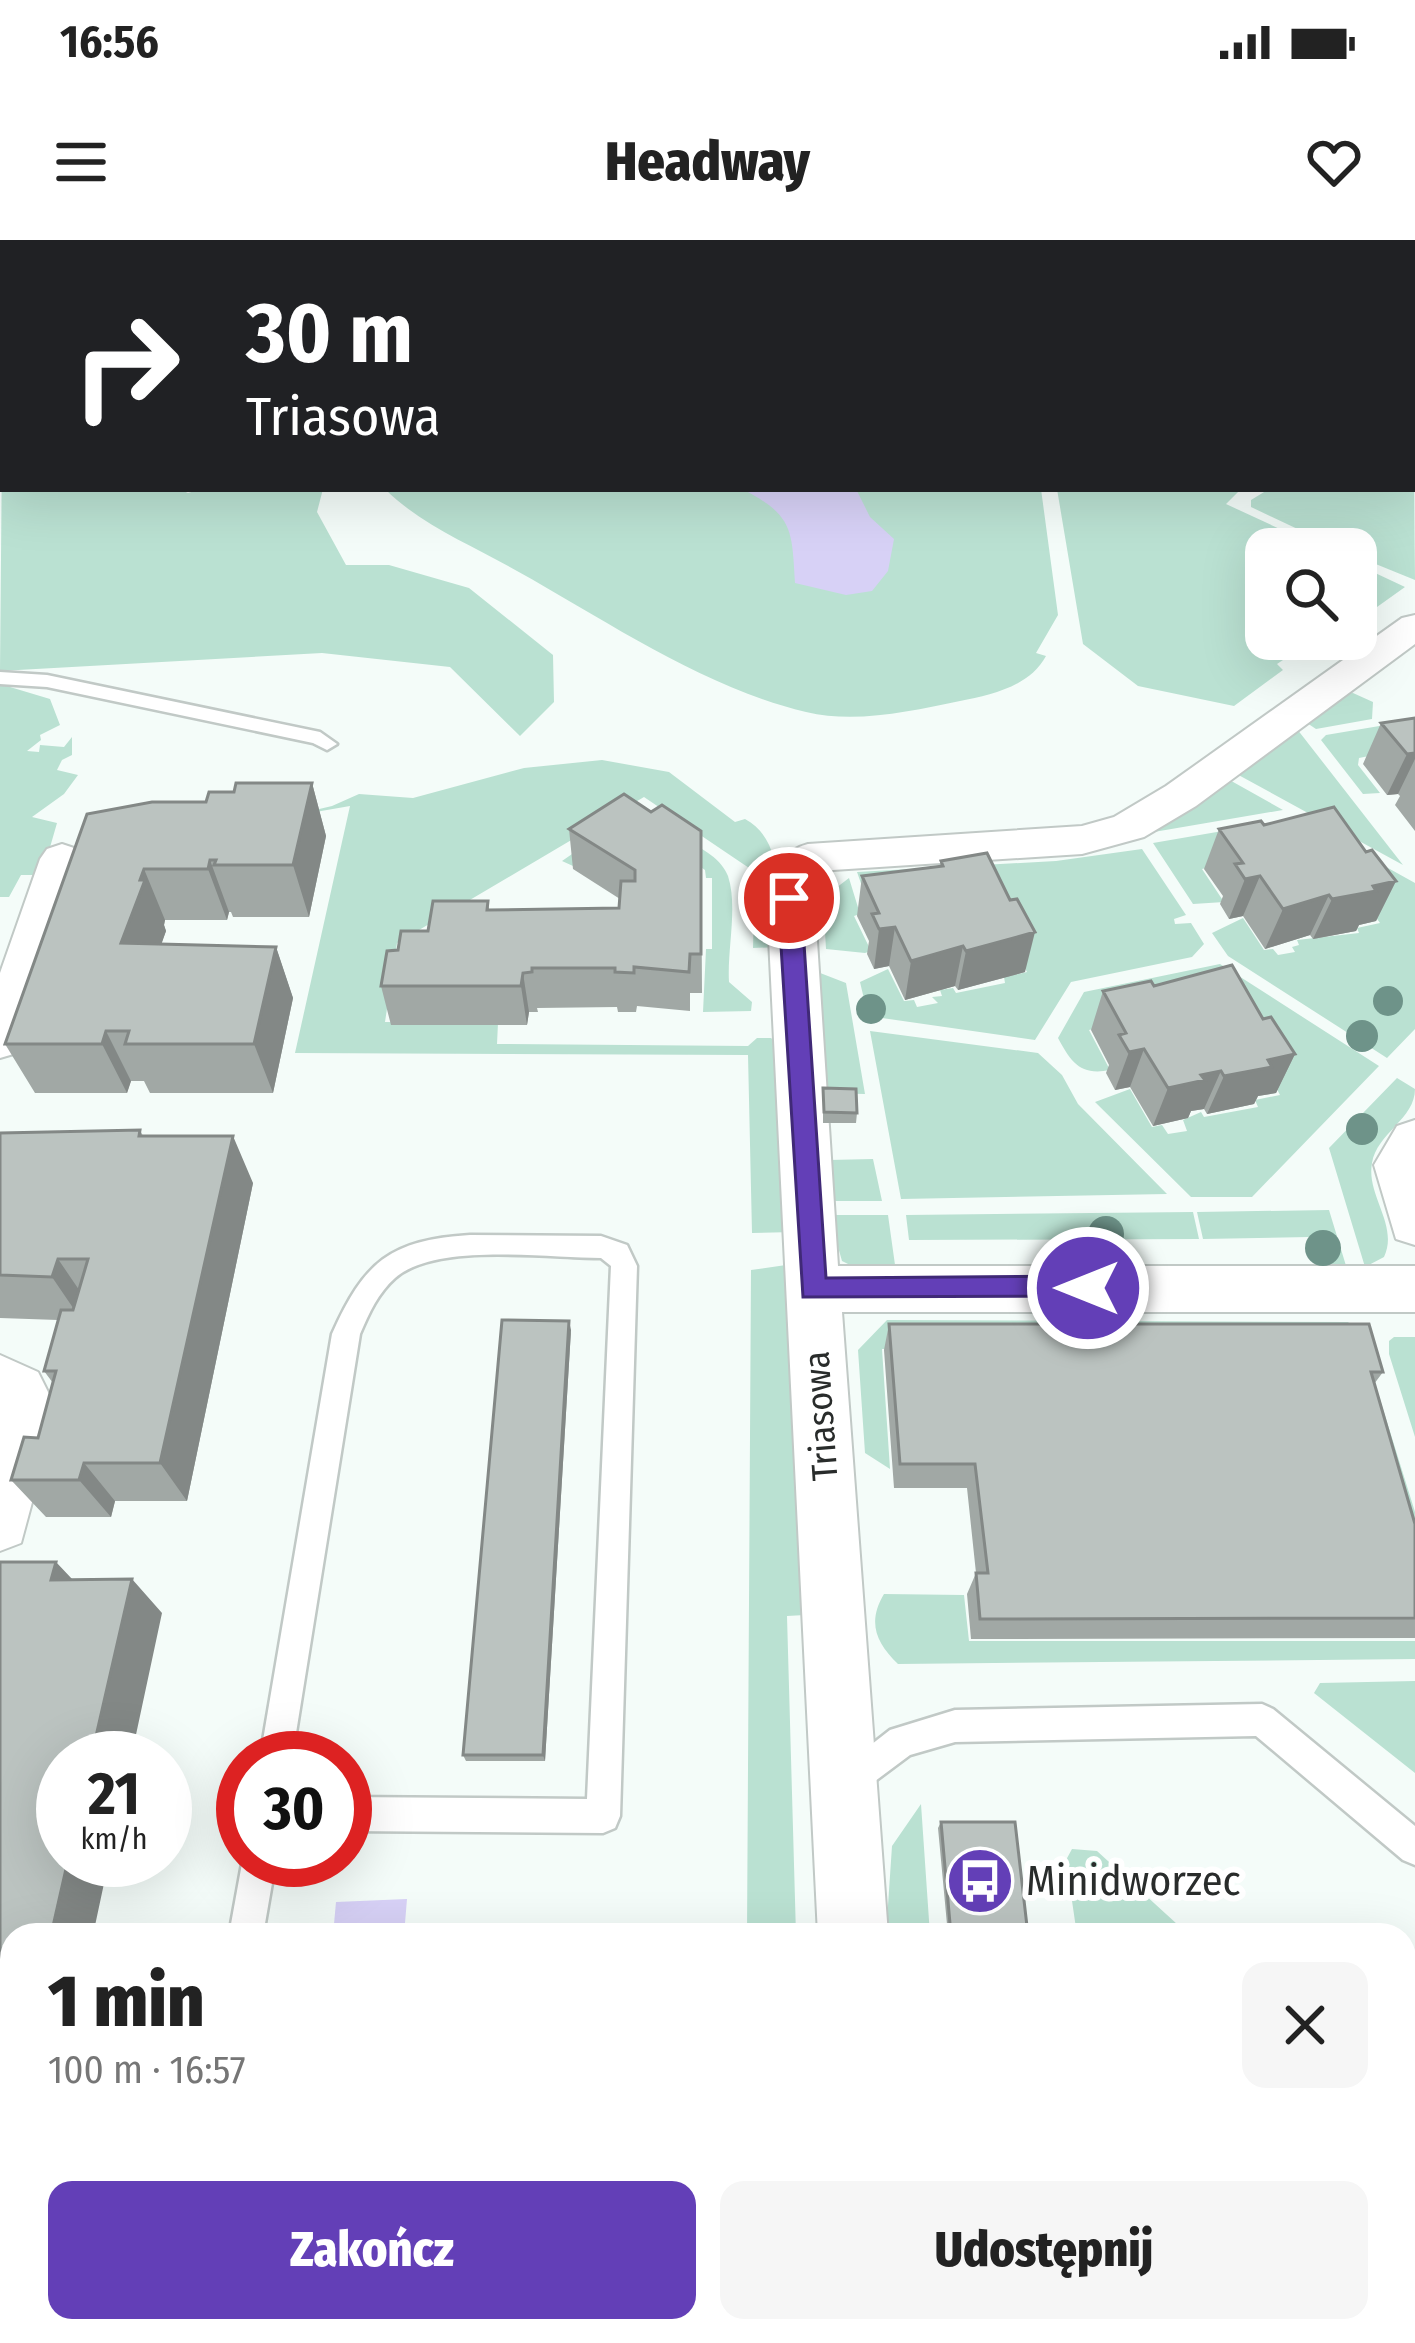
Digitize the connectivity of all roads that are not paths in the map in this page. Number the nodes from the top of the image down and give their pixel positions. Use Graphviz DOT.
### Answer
graph roads {
  1 [pos="1415,626"];
  2 [pos="0,678"];
  3 [pos="327,744"];
  4 [pos="62,859"];
  5 [pos="0,1040"];
  6 [pos="1415,1140"];
  7 [pos="1415,1224"];
  8 [pos="813,1289"];
  9 [pos="1415,1289"];
  10 [pos="0,1379"];
  11 [pos="0,1523"];
  12 [pos="280,1731"];
  13 [pos="844,1788"];
  14 [pos="372,1814"];
  15 [pos="1415,1847"];
  16 [pos="254,1887"];
  17 [pos="248,1923"];
  18 [pos="852,1923"];
  1 -- 8 [label="street, Triasowa"];
  2 -- 3 [label="lane"];
  4 -- 5 [label="street"];
  6 -- 7 [label="street"];
  8 -- 9 [label="street"];
  8 -- 13 [label="street, Triasowa"];
  10 -- 11 [label="street"];
  12 -- 14 [label="lane"];
  13 -- 15 [label="lane"];
  13 -- 18 [label="street, Triasowa"];
  16 -- 17 [label="lane"];
}
